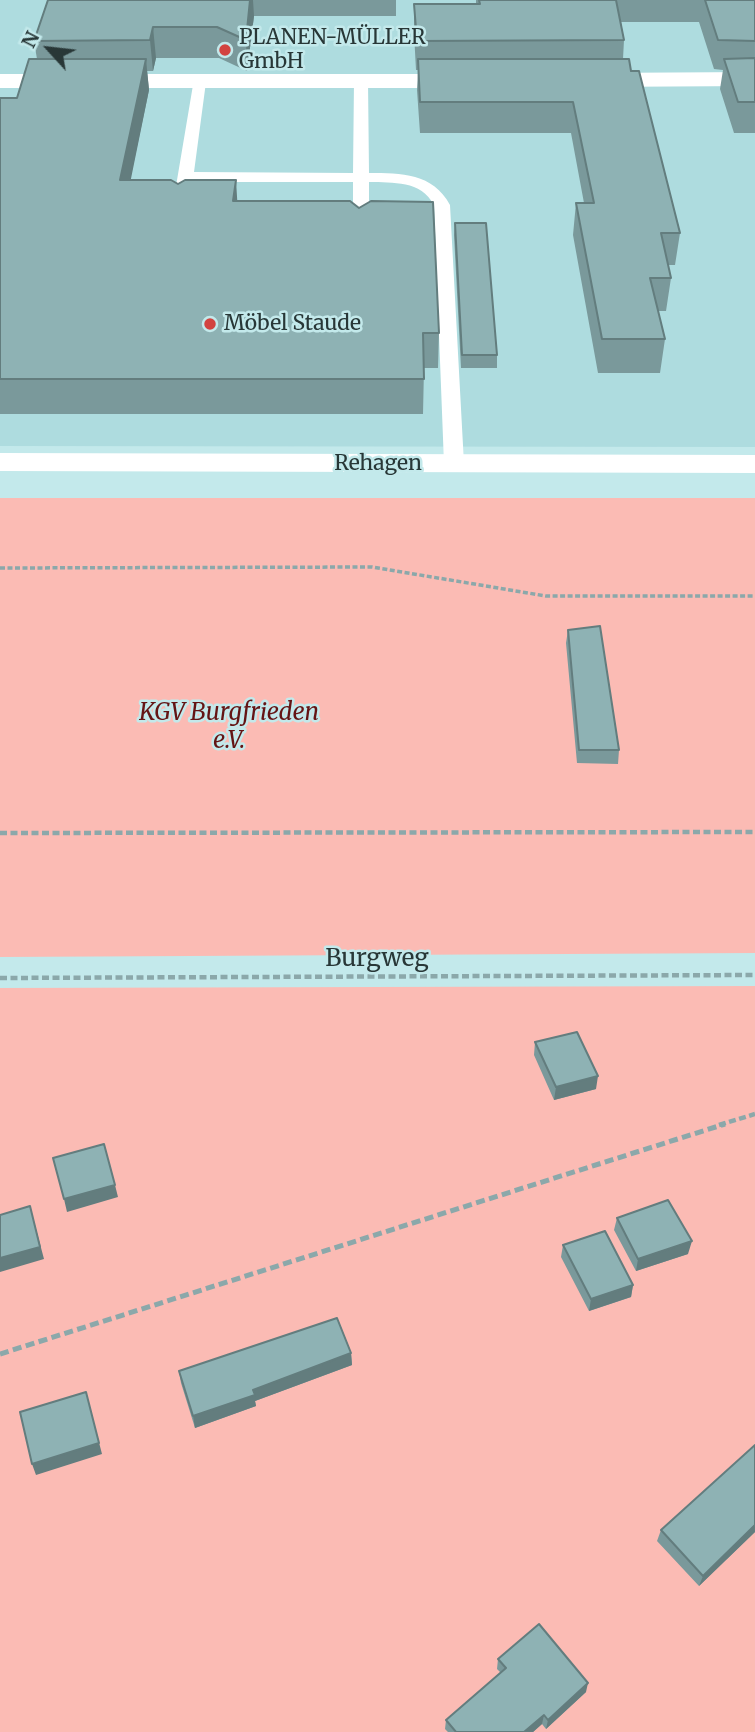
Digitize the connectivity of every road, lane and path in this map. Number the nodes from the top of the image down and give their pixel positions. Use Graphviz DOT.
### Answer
graph roads {
  1 [pos="755,79"];
  2 [pos="563,80"];
  3 [pos="0,81"];
  4 [pos="361,81"];
  5 [pos="496,81"];
  6 [pos="200,82"];
  7 [pos="185,177"];
  8 [pos="361,177"];
  9 [pos="180,209"];
  10 [pos="361,234"];
  11 [pos="0,463"];
  12 [pos="454,464"];
  13 [pos="755,464"];
  14 [pos="0,568"];
  15 [pos="755,596"];
  16 [pos="755,832"];
  17 [pos="0,834"];
  18 [pos="755,975"];
  19 [pos="0,978"];
  20 [pos="755,1114"];
  21 [pos="0,1354"];
  1 -- 2 [label="street"];
  3 -- 6 [label="street"];
  4 -- 5 [label="street"];
  4 -- 6 [label="street"];
  4 -- 8 [label="lane"];
  6 -- 7 [label="lane"];
  7 -- 8 [label="lane"];
  7 -- 9 [label="lane"];
  8 -- 10 [label="lane"];
  8 -- 12 [label="lane"];
  11 -- 12 [label="street, Rehagen"];
  12 -- 13 [label="street, Rehagen"];
  14 -- 15 [label="path"];
  16 -- 17 [label="path"];
  18 -- 19 [label="path, Burgweg"];
  20 -- 21 [label="path"];
}
